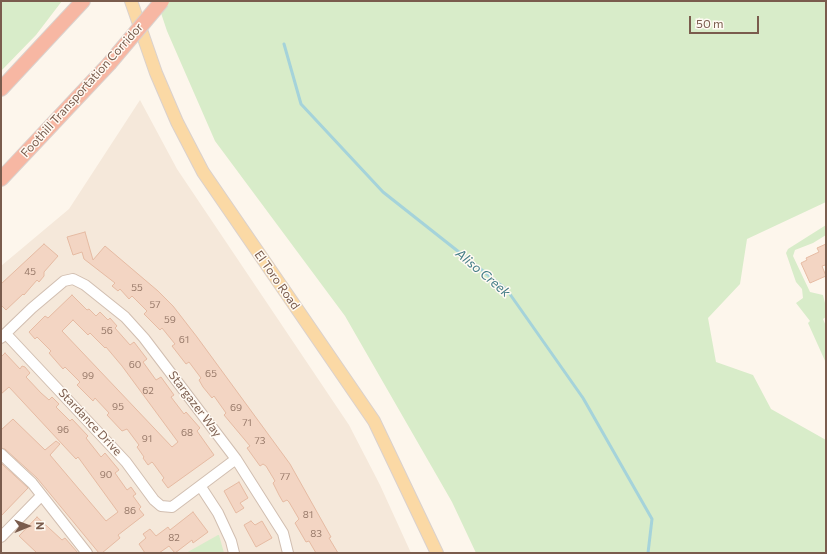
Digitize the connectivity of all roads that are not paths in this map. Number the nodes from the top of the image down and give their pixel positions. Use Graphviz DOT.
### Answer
graph roads {
  1 [pos="82,1"];
  2 [pos="131,1"];
  3 [pos="162,1"];
  4 [pos="1,89"];
  5 [pos="1,179"];
  6 [pos="3,336"];
  7 [pos="1,454"];
  8 [pos="236,459"];
  9 [pos="201,486"];
  10 [pos="41,496"];
  11 [pos="1,537"];
  12 [pos="86,553"];
  13 [pos="234,553"];
  14 [pos="288,553"];
  15 [pos="438,553"];
  1 -- 4 [label="highway"];
  2 -- 15 [label="main road, El Toro Road"];
  3 -- 5 [label="highway, Foothill Transportation Corridor, bridge"];
  6 -- 8 [label="street, Stargazer Way"];
  6 -- 9 [label="street, Stardance Drive"];
  7 -- 10 [label="street"];
  8 -- 9 [label="street"];
  8 -- 14 [label="street, Stargazer Way"];
  9 -- 13 [label="street"];
  10 -- 11 [label="street"];
  10 -- 12 [label="street"];
}
